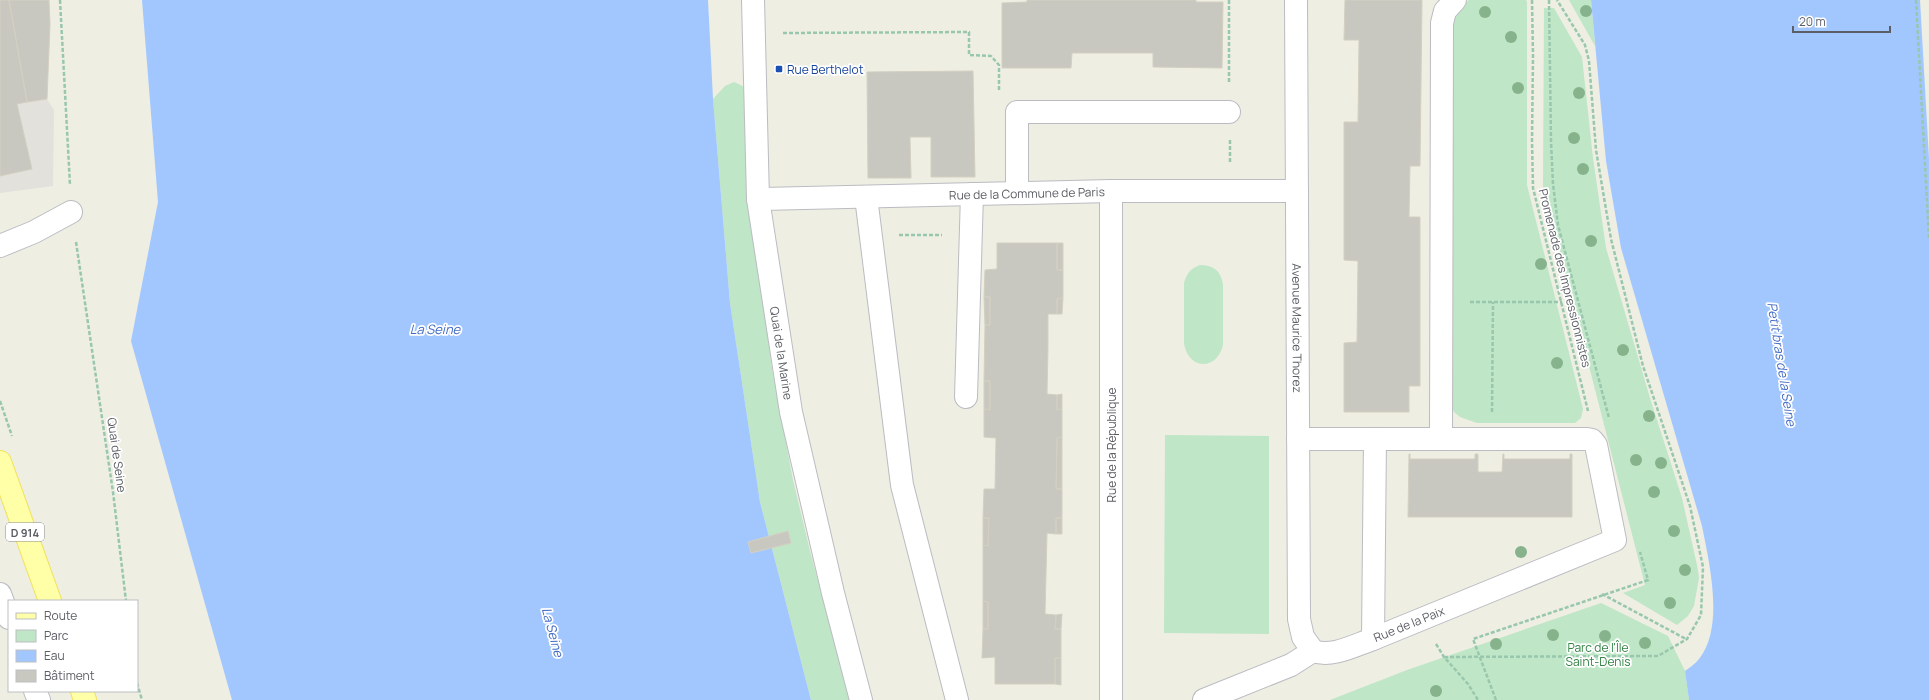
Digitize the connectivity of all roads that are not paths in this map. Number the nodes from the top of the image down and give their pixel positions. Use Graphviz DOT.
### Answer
graph roads {
  1 [pos="753,0"];
  2 [pos="1296,0"];
  3 [pos="1455,0"];
  4 [pos="1229,112"];
  5 [pos="1111,191"];
  6 [pos="1296,191"];
  7 [pos="1017,193"];
  8 [pos="972,194"];
  9 [pos="866,197"];
  10 [pos="758,199"];
  11 [pos="71,212"];
  12 [pos="0,246"];
  13 [pos="966,397"];
  14 [pos="1298,439"];
  15 [pos="1375,439"];
  16 [pos="1440,439"];
  17 [pos="0,462"];
  18 [pos="0,594"];
  19 [pos="50,600"];
  20 [pos="8,615"];
  21 [pos="1373,639"];
  22 [pos="1313,651"];
  23 [pos="860,700"];
  24 [pos="957,700"];
  25 [pos="1111,700"];
  26 [pos="1204,700"];
  1 -- 10 [label="street, Quai de la Marine"];
  2 -- 6 [label="street, Avenue Maurice Thorez"];
  3 -- 16 [label="street"];
  4 -- 7 [label="street"];
  5 -- 6 [label="street, Rue de la Commune de Paris"];
  5 -- 7 [label="street, Rue de la Commune de Paris"];
  5 -- 25 [label="street, Rue de la République"];
  6 -- 14 [label="street, Avenue Maurice Thorez"];
  7 -- 8 [label="street, Rue de la Commune de Paris"];
  8 -- 9 [label="street, Rue de la Commune de Paris"];
  8 -- 13 [label="street"];
  9 -- 10 [label="street, Rue de la Commune de Paris"];
  9 -- 24 [label="street"];
  10 -- 23 [label="street, Quai de la Marine"];
  11 -- 12 [label="street"];
  14 -- 15 [label="street"];
  14 -- 22 [label="street, Avenue Maurice Thorez"];
  15 -- 16 [label="street"];
  15 -- 21 [label="street"];
  16 -- 21 [label="street, Rue de la Paix"];
  17 -- 19 [label="main road, D 914"];
  18 -- 20 [label="street"];
  21 -- 22 [label="street, Rue de la Paix"];
  22 -- 26 [label="street"];
}
